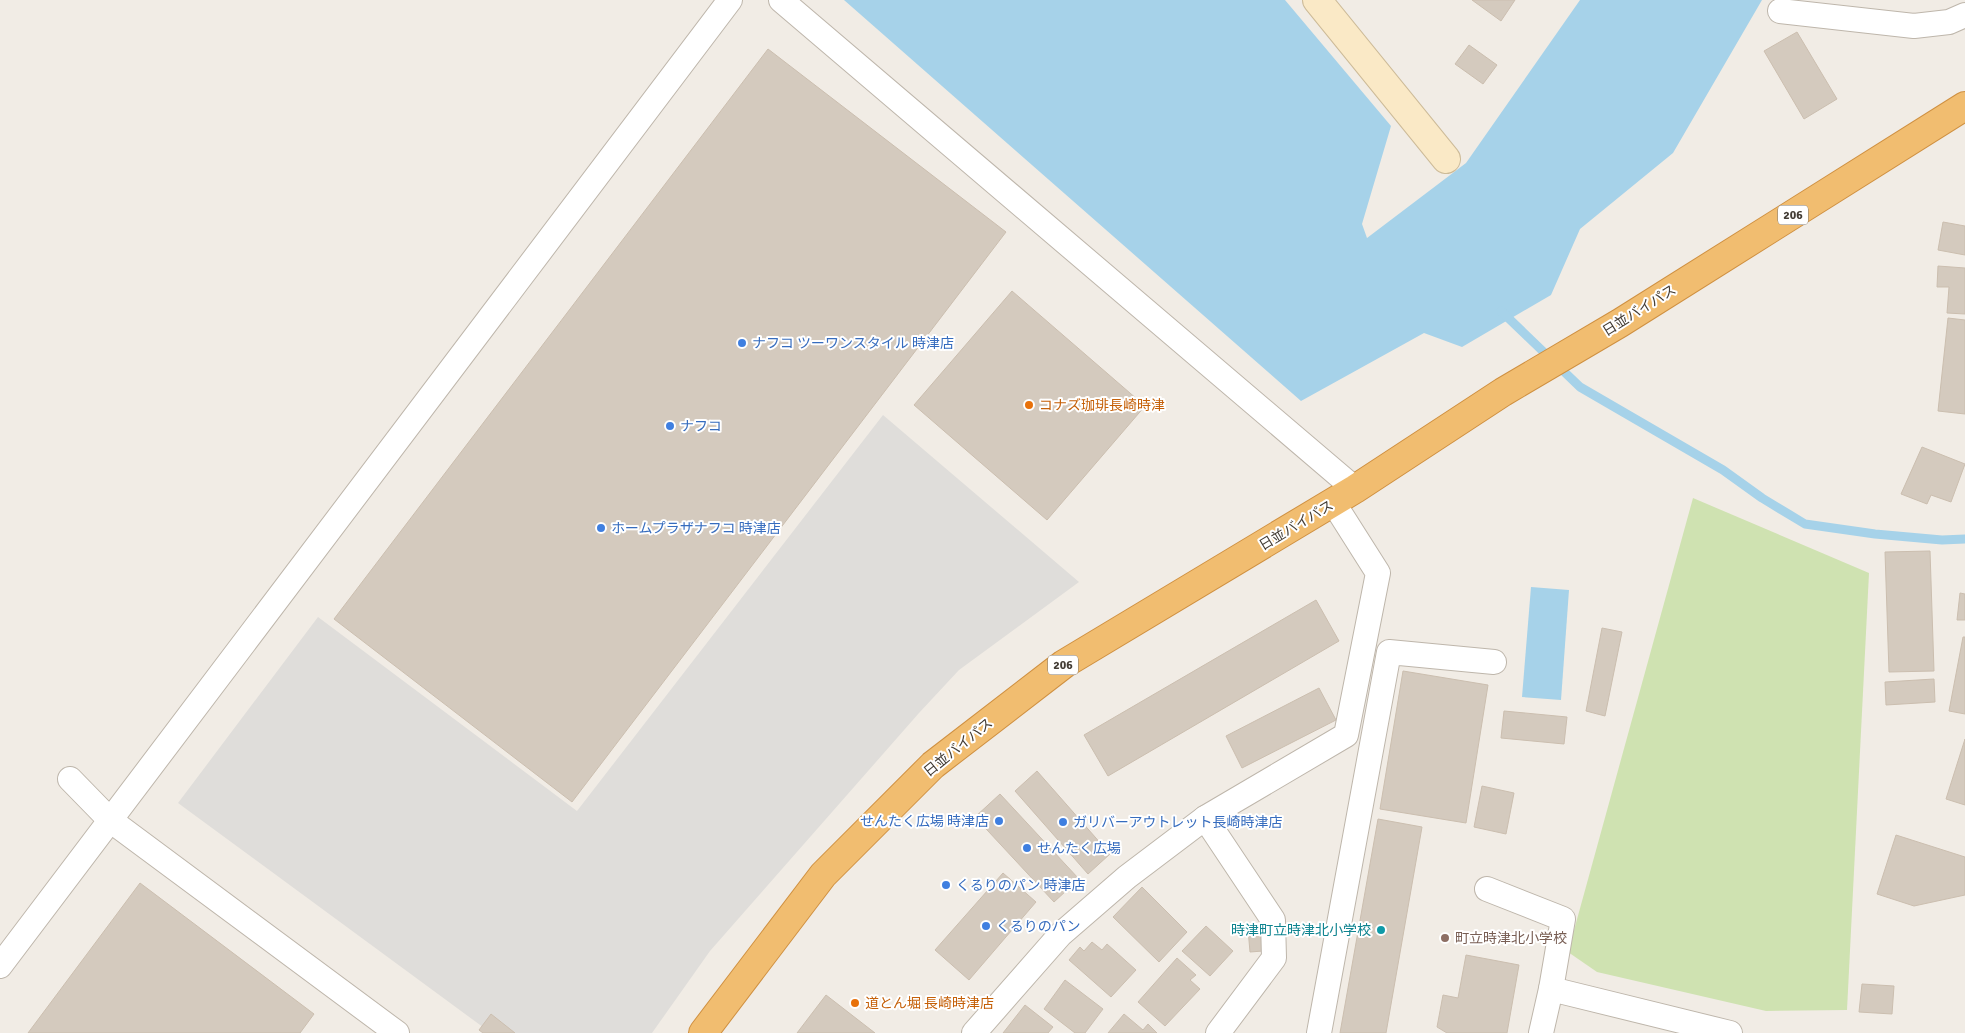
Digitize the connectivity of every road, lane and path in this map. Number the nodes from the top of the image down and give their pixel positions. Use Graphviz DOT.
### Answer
graph roads {
  1 [pos="730,0"];
  2 [pos="781,0"];
  3 [pos="1317,0"];
  4 [pos="1780,12"];
  5 [pos="1965,15"];
  6 [pos="1965,106"];
  7 [pos="1446,159"];
  8 [pos="1344,496"];
  9 [pos="1494,662"];
  10 [pos="70,779"];
  11 [pos="1204,818"];
  12 [pos="110,820"];
  13 [pos="1487,890"];
  14 [pos="0,966"];
  15 [pos="1551,988"];
  16 [pos="397,1033"];
  17 [pos="703,1033"];
  18 [pos="974,1033"];
  19 [pos="1218,1033"];
  20 [pos="1319,1033"];
  21 [pos="1542,1033"];
  22 [pos="1730,1033"];
  1 -- 12 [label="street"];
  2 -- 8 [label="street"];
  3 -- 7 [label="street"];
  4 -- 5 [label="street"];
  6 -- 8 [label="highway, 日並バイパス / 206"];
  8 -- 11 [label="street"];
  8 -- 17 [label="highway, 日並バイパス / 206"];
  9 -- 20 [label="street"];
  10 -- 12 [label="street"];
  11 -- 18 [label="street"];
  11 -- 19 [label="street"];
  12 -- 14 [label="street"];
  12 -- 16 [label="street"];
  13 -- 15 [label="street"];
  15 -- 21 [label="street"];
  15 -- 22 [label="street"];
}
